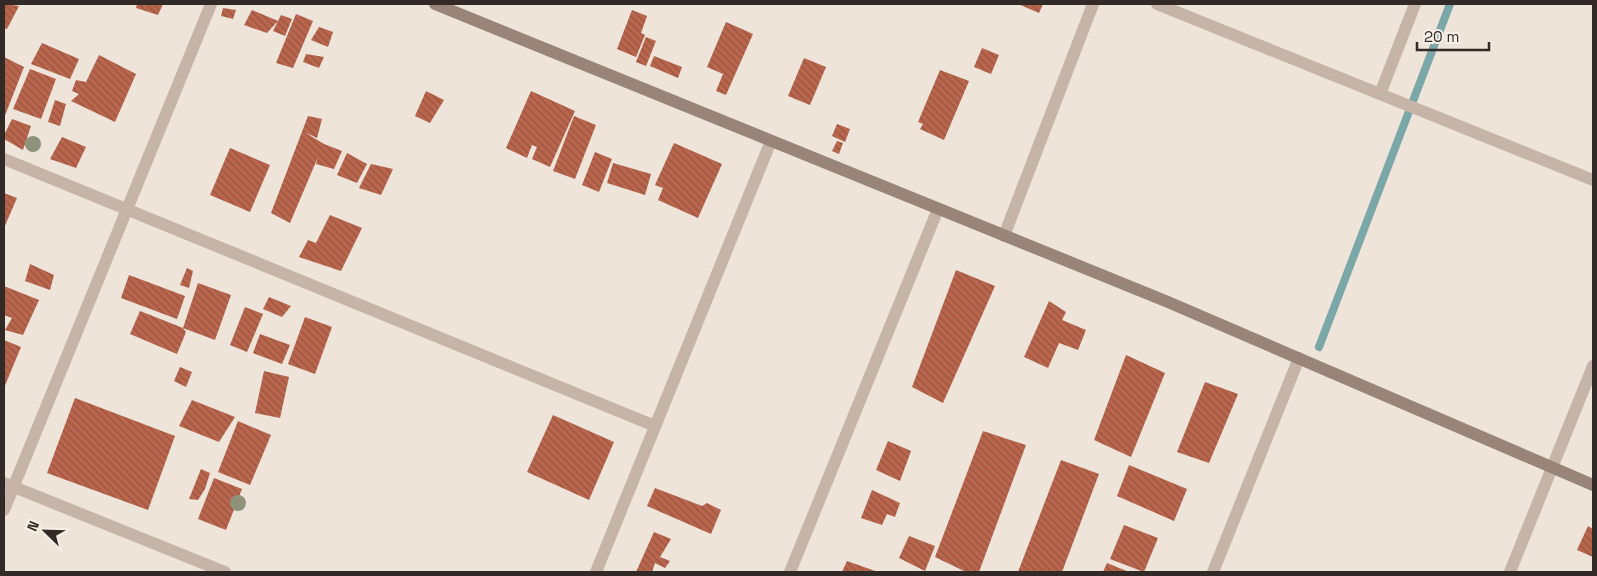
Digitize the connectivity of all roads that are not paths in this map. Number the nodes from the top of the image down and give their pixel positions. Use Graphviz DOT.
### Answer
graph roads {
  1 [pos="211,4"];
  2 [pos="434,4"];
  3 [pos="1093,4"];
  4 [pos="1157,4"];
  5 [pos="1415,4"];
  6 [pos="1380,94"];
  7 [pos="771,141"];
  8 [pos="4,159"];
  9 [pos="1593,180"];
  10 [pos="126,209"];
  11 [pos="938,209"];
  12 [pos="1004,236"];
  13 [pos="1299,358"];
  14 [pos="1593,366"];
  15 [pos="655,426"];
  16 [pos="1552,469"];
  17 [pos="8,485"];
  18 [pos="1593,486"];
  19 [pos="4,510"];
  20 [pos="225,572"];
  21 [pos="596,572"];
  22 [pos="790,572"];
  23 [pos="1213,572"];
  24 [pos="1510,572"];
  1 -- 10 [label="street"];
  2 -- 7 [label="street"];
  3 -- 12 [label="street"];
  4 -- 6 [label="street"];
  5 -- 6 [label="street"];
  6 -- 9 [label="street"];
  7 -- 11 [label="street"];
  7 -- 15 [label="street"];
  8 -- 10 [label="street"];
  10 -- 15 [label="street"];
  10 -- 17 [label="street"];
  11 -- 12 [label="street"];
  11 -- 22 [label="street"];
  12 -- 13 [label="street"];
  13 -- 16 [label="street"];
  13 -- 23 [label="street"];
  14 -- 16 [label="street"];
  15 -- 21 [label="street"];
  16 -- 18 [label="street"];
  16 -- 24 [label="street"];
  17 -- 19 [label="street"];
  17 -- 20 [label="street"];
}
